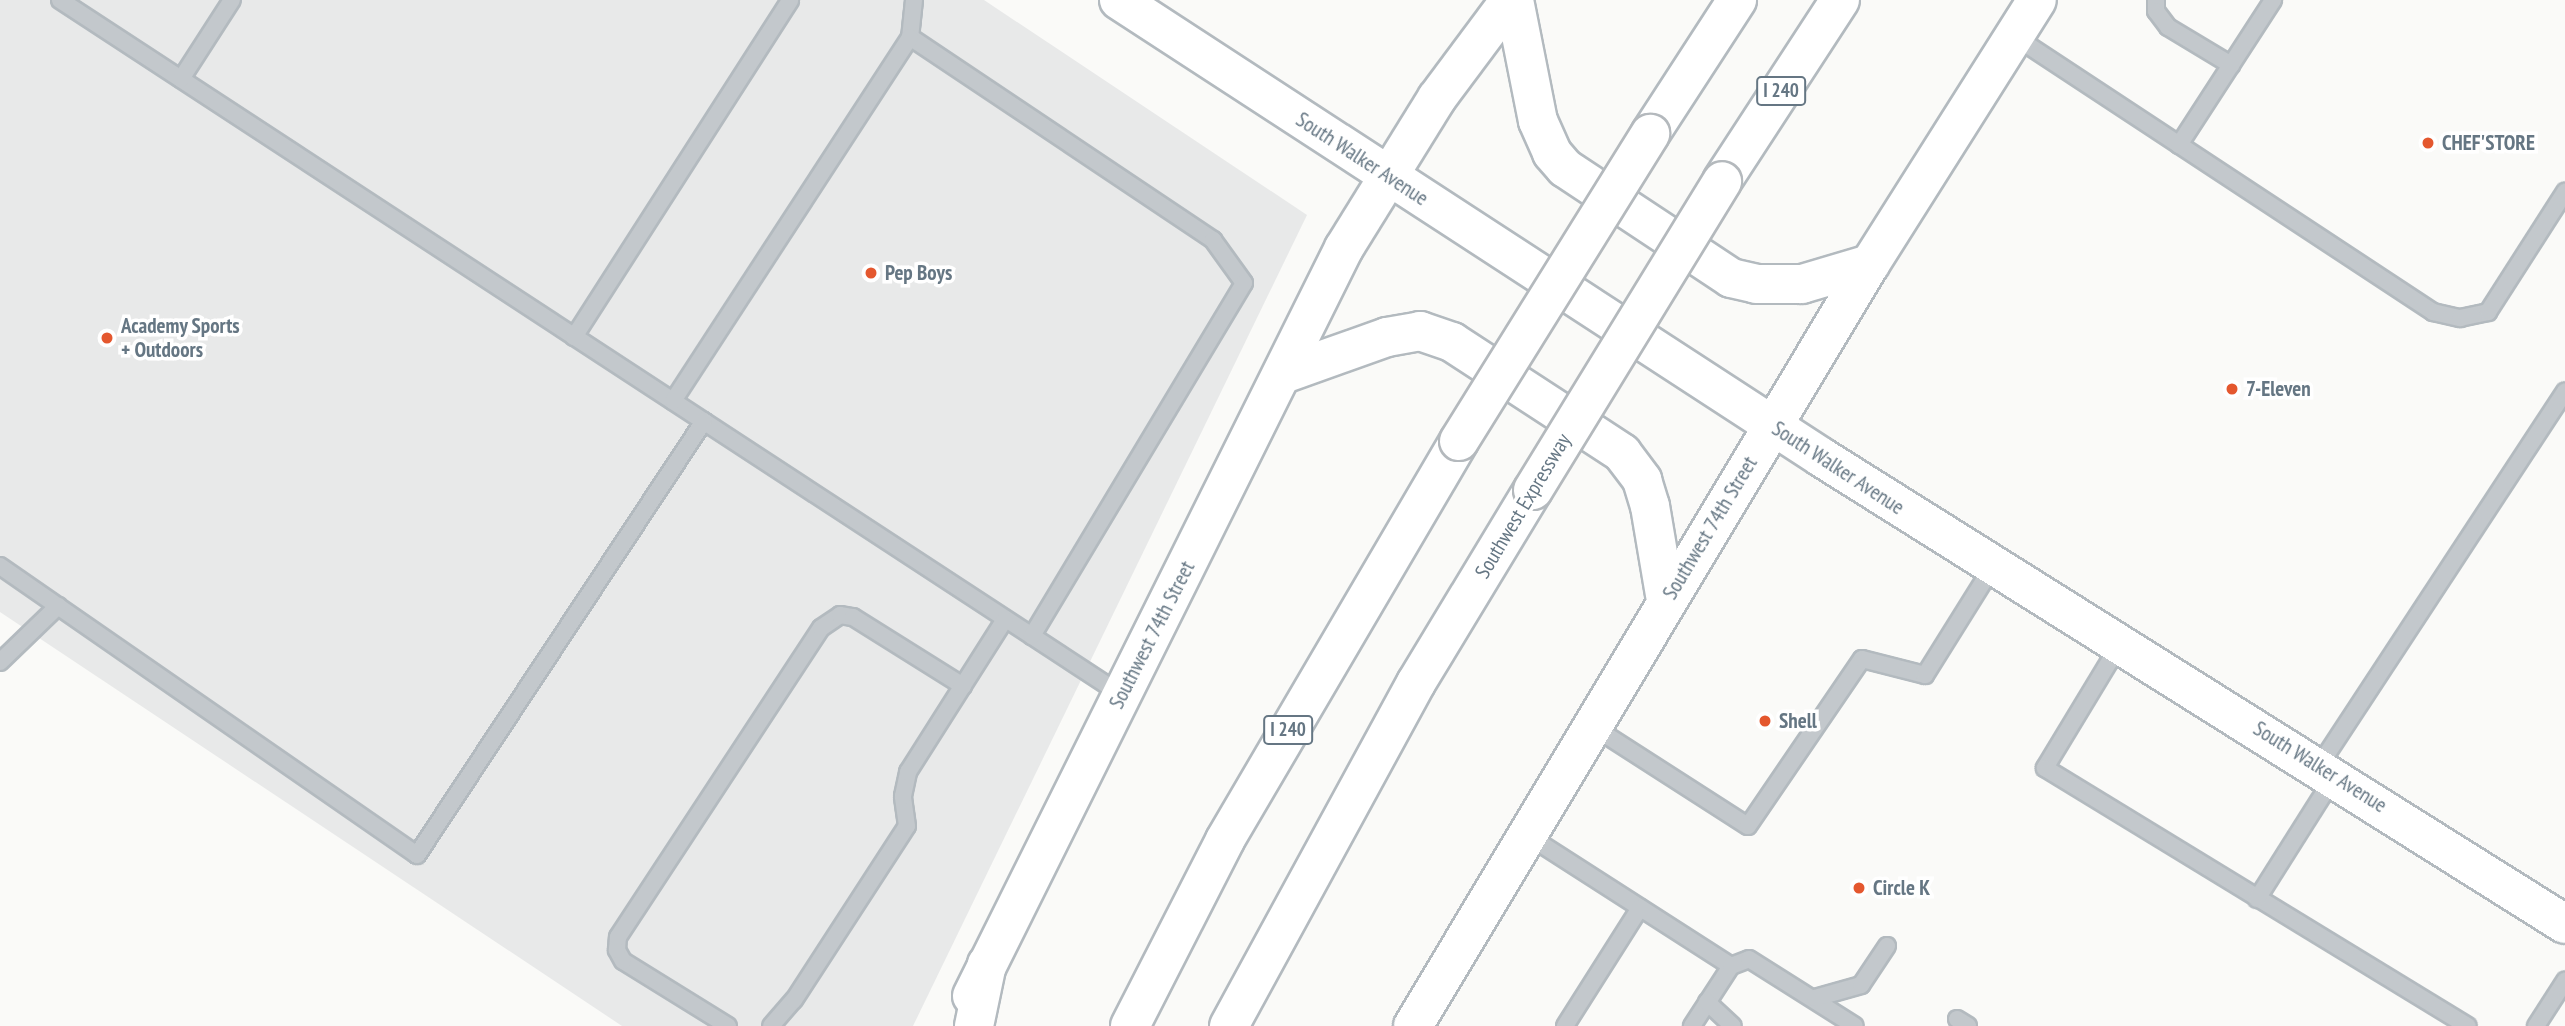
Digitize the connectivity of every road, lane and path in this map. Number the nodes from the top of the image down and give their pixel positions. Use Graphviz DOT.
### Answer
graph roads {
  1 [pos="60,0"];
  2 [pos="232,0"];
  3 [pos="790,0"];
  4 [pos="914,0"];
  5 [pos="1119,0"];
  6 [pos="1512,0"];
  7 [pos="1737,0"];
  8 [pos="1840,0"];
  9 [pos="2037,0"];
  10 [pos="2156,0"];
  11 [pos="2273,0"];
  12 [pos="2014,36"];
  13 [pos="910,37"];
  14 [pos="2231,65"];
  15 [pos="181,79"];
  16 [pos="2179,145"];
  17 [pos="1386,176"];
  18 [pos="2565,192"];
  19 [pos="1870,264"];
  20 [pos="574,337"];
  21 [pos="1283,374"];
  22 [pos="2565,391"];
  23 [pos="673,401"];
  24 [pos="704,421"];
  25 [pos="1772,425"];
  26 [pos="0,565"];
  27 [pos="1993,566"];
  28 [pos="1666,601"];
  29 [pos="58,606"];
  30 [pos="1005,619"];
  31 [pos="1032,636"];
  32 [pos="2120,644"];
  33 [pos="0,662"];
  34 [pos="963,686"];
  35 [pos="1122,695"];
  36 [pos="1592,726"];
  37 [pos="2327,771"];
  38 [pos="1527,835"];
  39 [pos="2257,899"];
  40 [pos="1640,908"];
  41 [pos="2565,924"];
  42 [pos="1887,946"];
  43 [pos="987,964"];
  44 [pos="1731,966"];
  45 [pos="2565,981"];
  46 [pos="1815,998"];
  47 [pos="1707,1002"];
  48 [pos="728,1026"];
  49 [pos="771,1026"];
  50 [pos="957,1026"];
  51 [pos="974,1026"];
  52 [pos="1130,1026"];
  53 [pos="1229,1026"];
  54 [pos="1413,1026"];
  55 [pos="1565,1026"];
  56 [pos="1692,1026"];
  57 [pos="1733,1026"];
  58 [pos="1855,1026"];
  59 [pos="2467,1026"];
  60 [pos="2536,1026"];
  1 -- 15 [label="lane"];
  2 -- 15 [label="lane"];
  3 -- 20 [label="lane"];
  4 -- 13 [label="lane"];
  5 -- 17 [label="main road, South Walker Avenue"];
  6 -- 17 [label="main road, Southwest 74th Street"];
  6 -- 19 [label="main road"];
  7 -- 52 [label="main road, I 240, bridge"];
  8 -- 53 [label="main road, Southwest Expressway / I 240, bridge"];
  9 -- 12 [label="main road, Southwest 74th Street"];
  10 -- 14 [label="lane"];
  11 -- 14 [label="lane"];
  12 -- 16 [label="lane"];
  12 -- 19 [label="main road, Southwest 74th Street"];
  13 -- 23 [label="lane"];
  13 -- 31 [label="lane"];
  14 -- 16 [label="lane"];
  15 -- 20 [label="lane"];
  16 -- 18 [label="lane"];
  17 -- 21 [label="main road, Southwest 74th Street"];
  17 -- 25 [label="main road, South Walker Avenue"];
  19 -- 25 [label="main road, Southwest 74th Street"];
  20 -- 23 [label="lane"];
  21 -- 28 [label="main road"];
  21 -- 35 [label="main road, Southwest 74th Street"];
  22 -- 37 [label="lane"];
  23 -- 24 [label="lane"];
  24 -- 29 [label="lane"];
  24 -- 30 [label="lane"];
  25 -- 27 [label="main road, South Walker Avenue"];
  25 -- 28 [label="main road, Southwest 74th Street"];
  26 -- 29 [label="lane"];
  27 -- 32 [label="main road, South Walker Avenue"];
  27 -- 36 [label="lane"];
  28 -- 36 [label="main road, Southwest 74th Street"];
  29 -- 33 [label="lane"];
  30 -- 31 [label="lane"];
  30 -- 34 [label="lane"];
  31 -- 35 [label="lane"];
  32 -- 37 [label="main road, South Walker Avenue"];
  32 -- 39 [label="lane"];
  34 -- 48 [label="lane"];
  34 -- 49 [label="lane"];
  35 -- 43 [label="main road, Southwest 74th Street"];
  36 -- 38 [label="main road, Southwest 74th Street"];
  37 -- 39 [label="lane"];
  37 -- 41 [label="main road, South Walker Avenue"];
  38 -- 40 [label="lane"];
  38 -- 54 [label="main road, Southwest 74th Street"];
  39 -- 59 [label="lane"];
  40 -- 44 [label="lane"];
  40 -- 55 [label="lane"];
  42 -- 46 [label="lane"];
  43 -- 50 [label="main road, Southwest 74th Street"];
  43 -- 51 [label="main road"];
  44 -- 46 [label="lane"];
  44 -- 47 [label="lane"];
  45 -- 60 [label="lane"];
  46 -- 58 [label="lane"];
  47 -- 56 [label="lane"];
  47 -- 57 [label="lane"];
}
